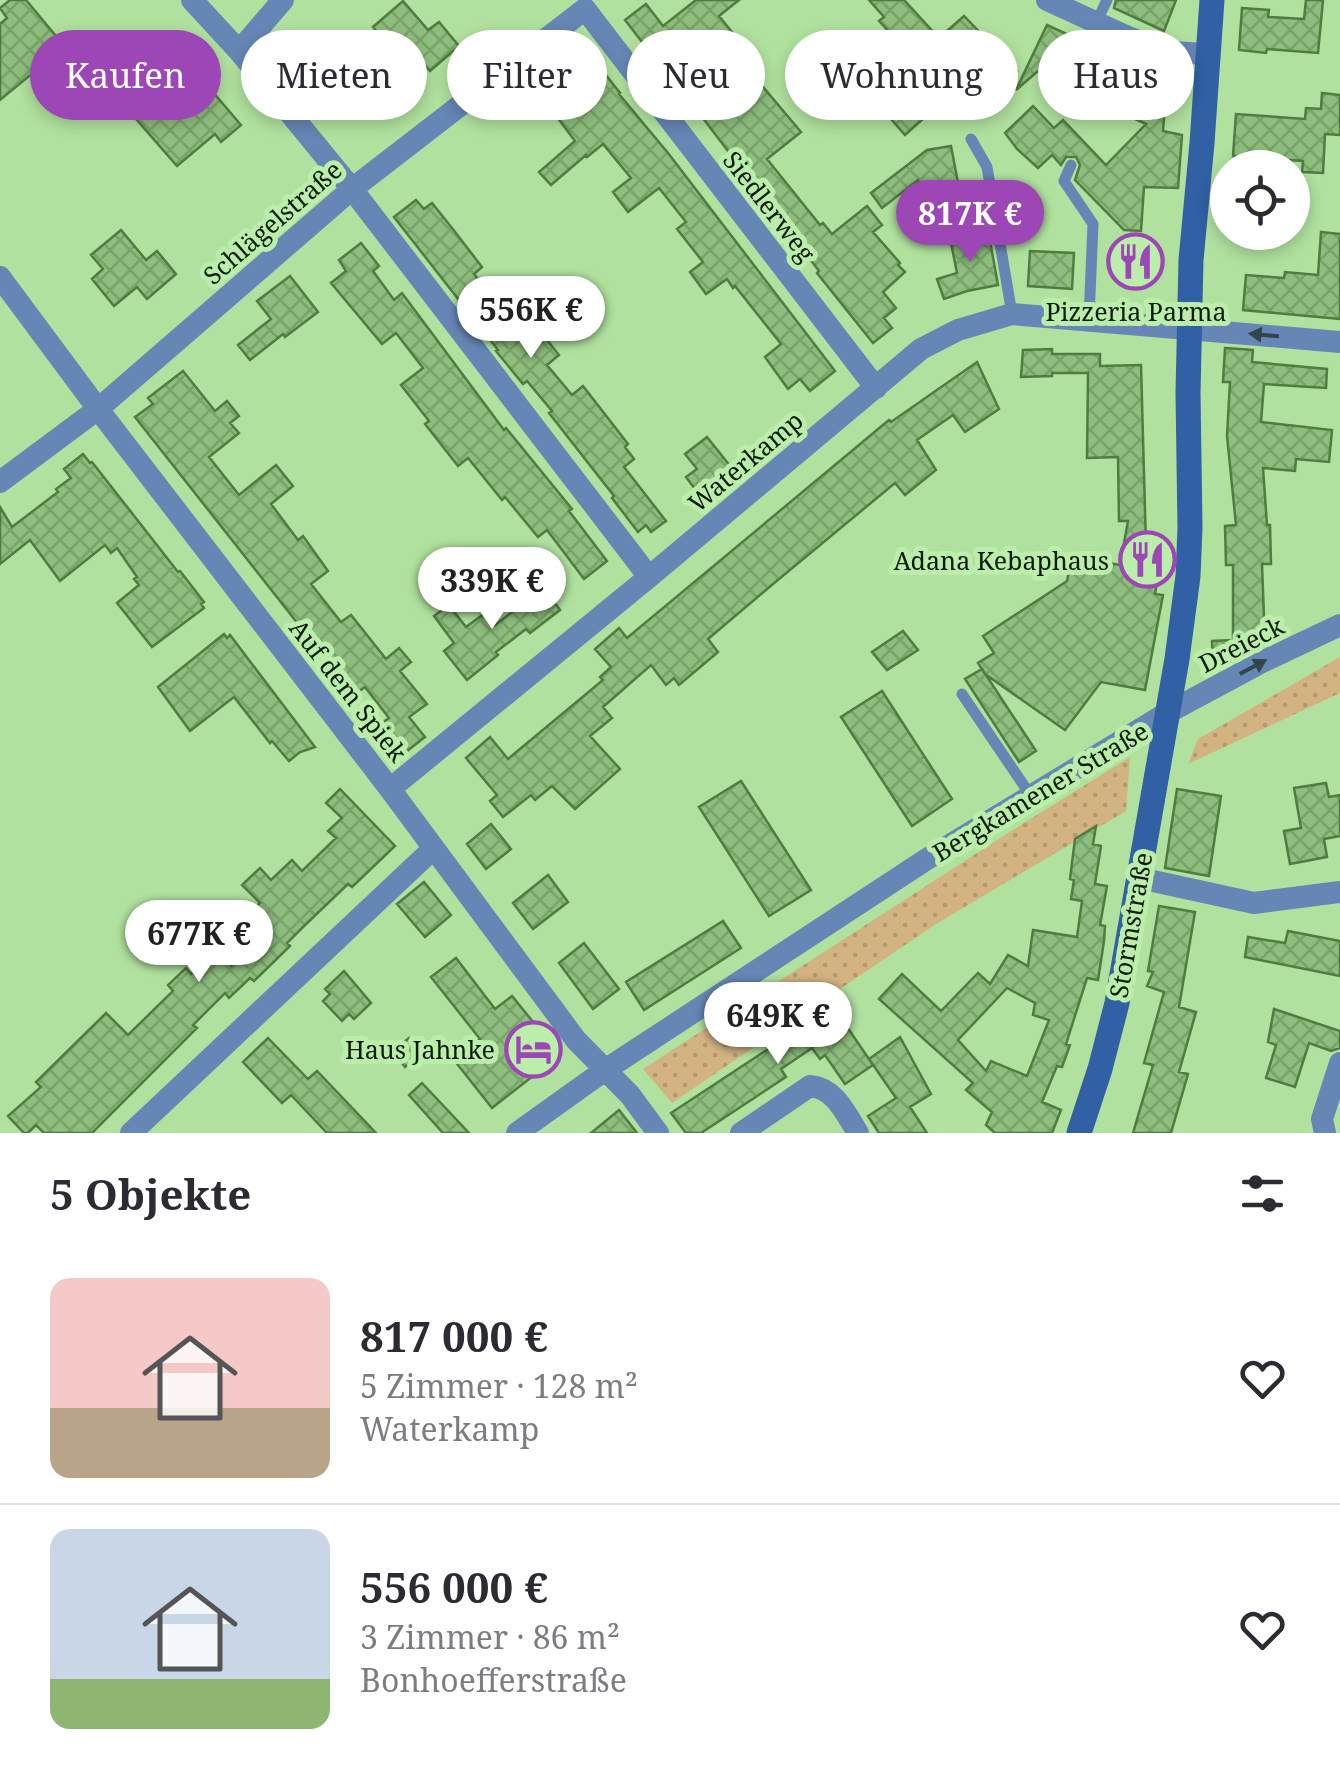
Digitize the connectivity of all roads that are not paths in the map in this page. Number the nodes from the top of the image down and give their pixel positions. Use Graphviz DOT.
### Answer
graph roads {
  1 [pos="192,0"];
  2 [pos="283,0"];
  3 [pos="1047,0"];
  4 [pos="1107,0"];
  5 [pos="1212,0"];
  6 [pos="585,9"];
  7 [pos="1096,23"];
  8 [pos="238,50"];
  9 [pos="1208,54"];
  10 [pos="971,140"];
  11 [pos="1072,165"];
  12 [pos="352,189"];
  13 [pos="0,278"];
  14 [pos="1012,314"];
  15 [pos="1089,320"];
  16 [pos="1188,328"];
  17 [pos="1340,342"];
  18 [pos="876,388"];
  19 [pos="98,409"];
  20 [pos="0,482"];
  21 [pos="649,576"];
  22 [pos="1340,625"];
  23 [pos="962,694"];
  24 [pos="1168,713"];
  25 [pos="390,789"];
  26 [pos="1030,796"];
  27 [pos="434,848"];
  28 [pos="1139,878"];
  29 [pos="1340,892"];
  30 [pos="1340,1063"];
  31 [pos="604,1070"];
  32 [pos="131,1133"];
  33 [pos="517,1133"];
  34 [pos="658,1133"];
  35 [pos="741,1133"];
  36 [pos="858,1133"];
  37 [pos="1079,1133"];
  38 [pos="1325,1133"];
  1 -- 8 [label="street"];
  2 -- 8 [label="street"];
  3 -- 7 [label="street"];
  4 -- 7 [label="lane"];
  5 -- 9 [label="street, Bergkamener Straße"];
  6 -- 12 [label="street, Schlägelstraße"];
  6 -- 18 [label="street, Siedlerweg"];
  7 -- 9 [label="street"];
  8 -- 12 [label="street"];
  9 -- 16 [label="street, Bergkamener Straße"];
  10 -- 14 [label="lane"];
  11 -- 15 [label="lane"];
  12 -- 19 [label="street, Schlägelstraße"];
  12 -- 21 [label="street"];
  13 -- 19 [label="street, Auf dem Spiek"];
  14 -- 15 [label="street, Waterkamp"];
  14 -- 18 [label="street, Waterkamp"];
  15 -- 16 [label="street, Waterkamp"];
  17 -- 16 [label="street, one-way"];
  16 -- 24 [label="street, Bergkamener Straße"];
  18 -- 21 [label="street, Waterkamp"];
  19 -- 20 [label="street, Schlägelstraße"];
  19 -- 25 [label="street, Auf dem Spiek"];
  21 -- 25 [label="street, Waterkamp"];
  24 -- 22 [label="street, Dreieck, one-way"];
  23 -- 26 [label="lane"];
  24 -- 26 [label="street, Bergkamener Straße"];
  24 -- 28 [label="street, Stormstraße"];
  25 -- 27 [label="street, Auf dem Spiek"];
  26 -- 31 [label="street, Bergkamener Straße"];
  27 -- 31 [label="street, Auf dem Spiek"];
  27 -- 32 [label="street"];
  28 -- 29 [label="street"];
  28 -- 37 [label="street, Stormstraße"];
  30 -- 38 [label="street"];
  31 -- 33 [label="street, Bergkamener Straße"];
  31 -- 34 [label="street, Auf dem Spiek"];
  35 -- 36 [label="street"];
}
